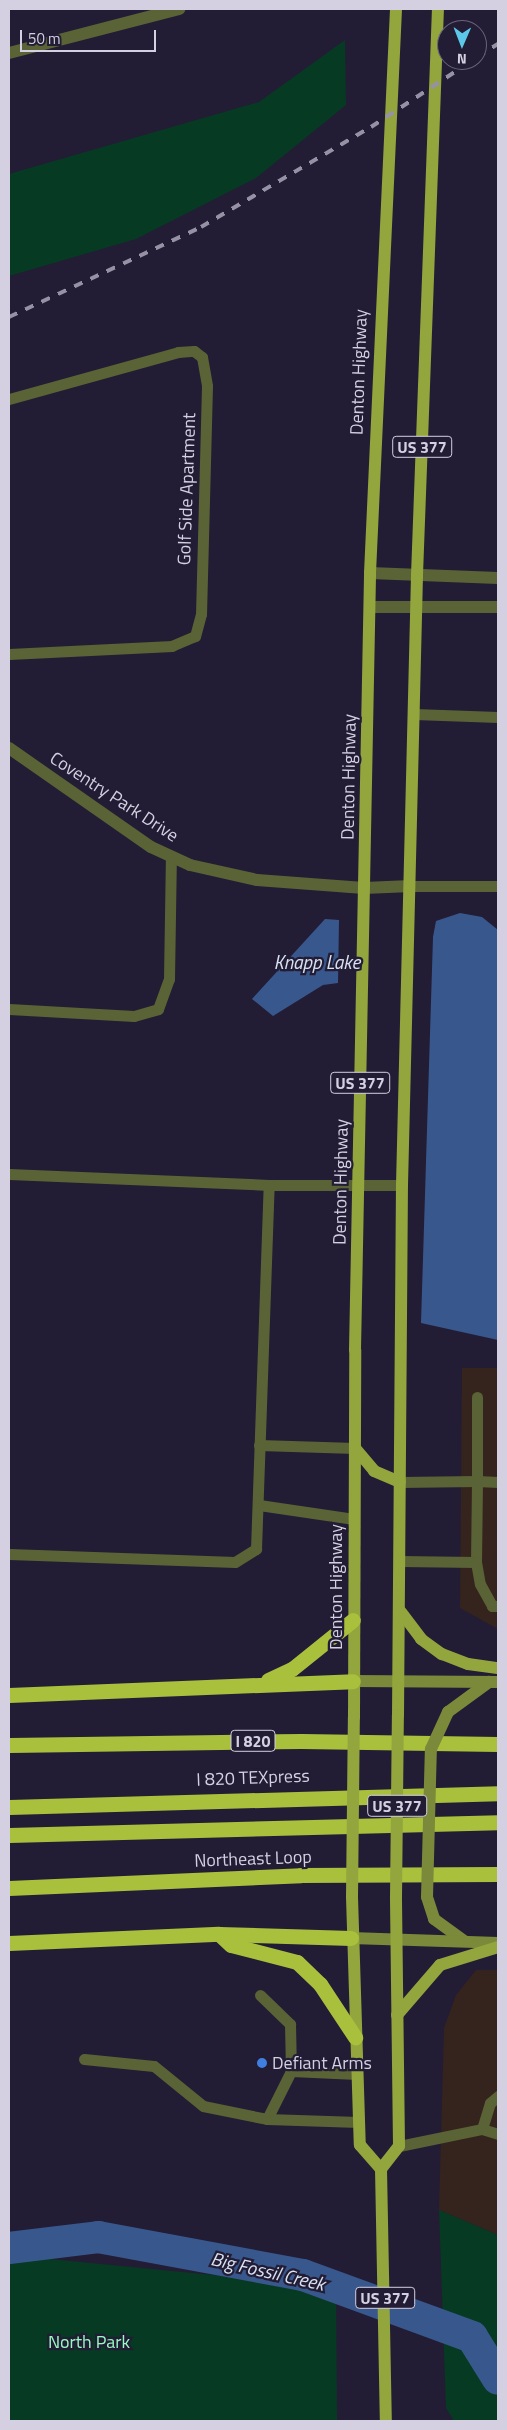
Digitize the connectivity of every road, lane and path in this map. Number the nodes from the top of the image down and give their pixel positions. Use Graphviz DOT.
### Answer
graph roads {
  1 [pos="179,9"];
  2 [pos="396,9"];
  3 [pos="438,9"];
  4 [pos="9,53"];
  5 [pos="9,399"];
  6 [pos="370,572"];
  7 [pos="417,576"];
  8 [pos="498,578"];
  9 [pos="498,607"];
  10 [pos="370,608"];
  11 [pos="416,609"];
  12 [pos="9,654"];
  13 [pos="414,714"];
  14 [pos="498,717"];
  15 [pos="10,751"];
  16 [pos="171,856"];
  17 [pos="411,886"];
  18 [pos="498,886"];
  19 [pos="364,888"];
  20 [pos="9,1009"];
  21 [pos="9,1174"];
  22 [pos="402,1184"];
  23 [pos="268,1185"];
  24 [pos="358,1185"];
  25 [pos="477,1397"];
  26 [pos="259,1445"];
  27 [pos="355,1448"];
  28 [pos="477,1481"];
  29 [pos="400,1482"];
  30 [pos="498,1482"];
  31 [pos="259,1505"];
  32 [pos="354,1519"];
  33 [pos="9,1554"];
  34 [pos="400,1561"];
  35 [pos="476,1562"];
  36 [pos="498,1606"];
  37 [pos="401,1612"];
  38 [pos="353,1620"];
  39 [pos="498,1668"];
  40 [pos="398,1680"];
  41 [pos="353,1681"];
  42 [pos="262,1682"];
  43 [pos="494,1682"];
  44 [pos="10,1695"];
  45 [pos="498,1744"];
  46 [pos="9,1745"];
  47 [pos="498,1793"];
  48 [pos="9,1806"];
  49 [pos="498,1822"];
  50 [pos="9,1835"];
  51 [pos="498,1874"];
  52 [pos="9,1888"];
  53 [pos="219,1934"];
  54 [pos="351,1938"];
  55 [pos="396,1938"];
  56 [pos="464,1941"];
  57 [pos="9,1943"];
  58 [pos="498,1943"];
  59 [pos="498,1947"];
  60 [pos="260,1995"];
  61 [pos="397,2015"];
  62 [pos="355,2037"];
  63 [pos="84,2059"];
  64 [pos="291,2072"];
  65 [pos="357,2074"];
  66 [pos="498,2096"];
  67 [pos="267,2119"];
  68 [pos="359,2122"];
  69 [pos="482,2129"];
  70 [pos="498,2134"];
  71 [pos="399,2146"];
  72 [pos="381,2169"];
  73 [pos="386,2421"];
  1 -- 4 [label="street"];
  2 -- 6 [label="main road, Denton Highway / US 377"];
  3 -- 7 [label="main road, US 377"];
  5 -- 12 [label="lane, Golf Side Apartment"];
  6 -- 7 [label="street"];
  6 -- 10 [label="main road, Denton Highway / US 377"];
  7 -- 8 [label="street"];
  7 -- 11 [label="main road, US 377"];
  9 -- 11 [label="street"];
  10 -- 11 [label="street"];
  10 -- 19 [label="main road, Denton Highway / US 377"];
  11 -- 13 [label="main road, US 377"];
  13 -- 14 [label="lane"];
  13 -- 17 [label="main road, US 377"];
  15 -- 16 [label="street, Coventry Park Drive"];
  16 -- 19 [label="street, Coventry Park Drive"];
  16 -- 20 [label="lane"];
  17 -- 18 [label="lane"];
  17 -- 19 [label="street, Coventry Park Drive"];
  17 -- 22 [label="main road, US 377"];
  19 -- 24 [label="main road, Denton Highway / US 377"];
  21 -- 23 [label="lane"];
  22 -- 24 [label="lane"];
  22 -- 29 [label="main road, US 377"];
  23 -- 24 [label="lane"];
  23 -- 26 [label="lane"];
  24 -- 27 [label="main road, Denton Highway / US 377"];
  25 -- 28 [label="lane"];
  26 -- 27 [label="lane"];
  26 -- 31 [label="lane"];
  27 -- 29 [label="main road"];
  27 -- 32 [label="main road, Denton Highway / US 377"];
  28 -- 29 [label="lane"];
  28 -- 30 [label="lane"];
  28 -- 35 [label="lane"];
  29 -- 34 [label="main road, US 377"];
  31 -- 32 [label="lane"];
  31 -- 33 [label="lane"];
  32 -- 38 [label="main road, Denton Highway / US 377"];
  34 -- 35 [label="lane"];
  34 -- 37 [label="main road, US 377"];
  35 -- 36 [label="lane"];
  37 -- 39 [label="main road"];
  37 -- 40 [label="main road, US 377"];
  38 -- 41 [label="main road, Denton Highway / US 377"];
  38 -- 42 [label="highway"];
  40 -- 41 [label="main road"];
  40 -- 43 [label="main road"];
  40 -- 55 [label="main road, US 377, bridge"];
  41 -- 42 [label="highway"];
  41 -- 54 [label="main road, Denton Highway / US 377, bridge"];
  42 -- 44 [label="highway"];
  43 -- 56 [label="main road, bridge"];
  45 -- 46 [label="highway, I 820"];
  47 -- 48 [label="highway, I 820 TEXpress"];
  49 -- 50 [label="highway"];
  51 -- 52 [label="highway, Northeast Loop"];
  53 -- 54 [label="highway"];
  53 -- 57 [label="highway"];
  53 -- 62 [label="highway"];
  54 -- 55 [label="main road"];
  54 -- 62 [label="main road, Denton Highway / US 377"];
  55 -- 56 [label="main road"];
  55 -- 61 [label="main road, US 377"];
  56 -- 58 [label="main road"];
  59 -- 61 [label="main road"];
  60 -- 64 [label="lane"];
  61 -- 71 [label="main road, US 377"];
  62 -- 65 [label="main road, Denton Highway / US 377"];
  63 -- 67 [label="lane"];
  64 -- 65 [label="lane"];
  64 -- 67 [label="lane"];
  65 -- 68 [label="main road, Denton Highway / US 377"];
  66 -- 69 [label="lane"];
  67 -- 68 [label="lane"];
  68 -- 72 [label="main road, Denton Highway / US 377"];
  69 -- 70 [label="lane"];
  69 -- 71 [label="lane"];
  71 -- 72 [label="main road"];
  72 -- 73 [label="main road, US 377"];
}
